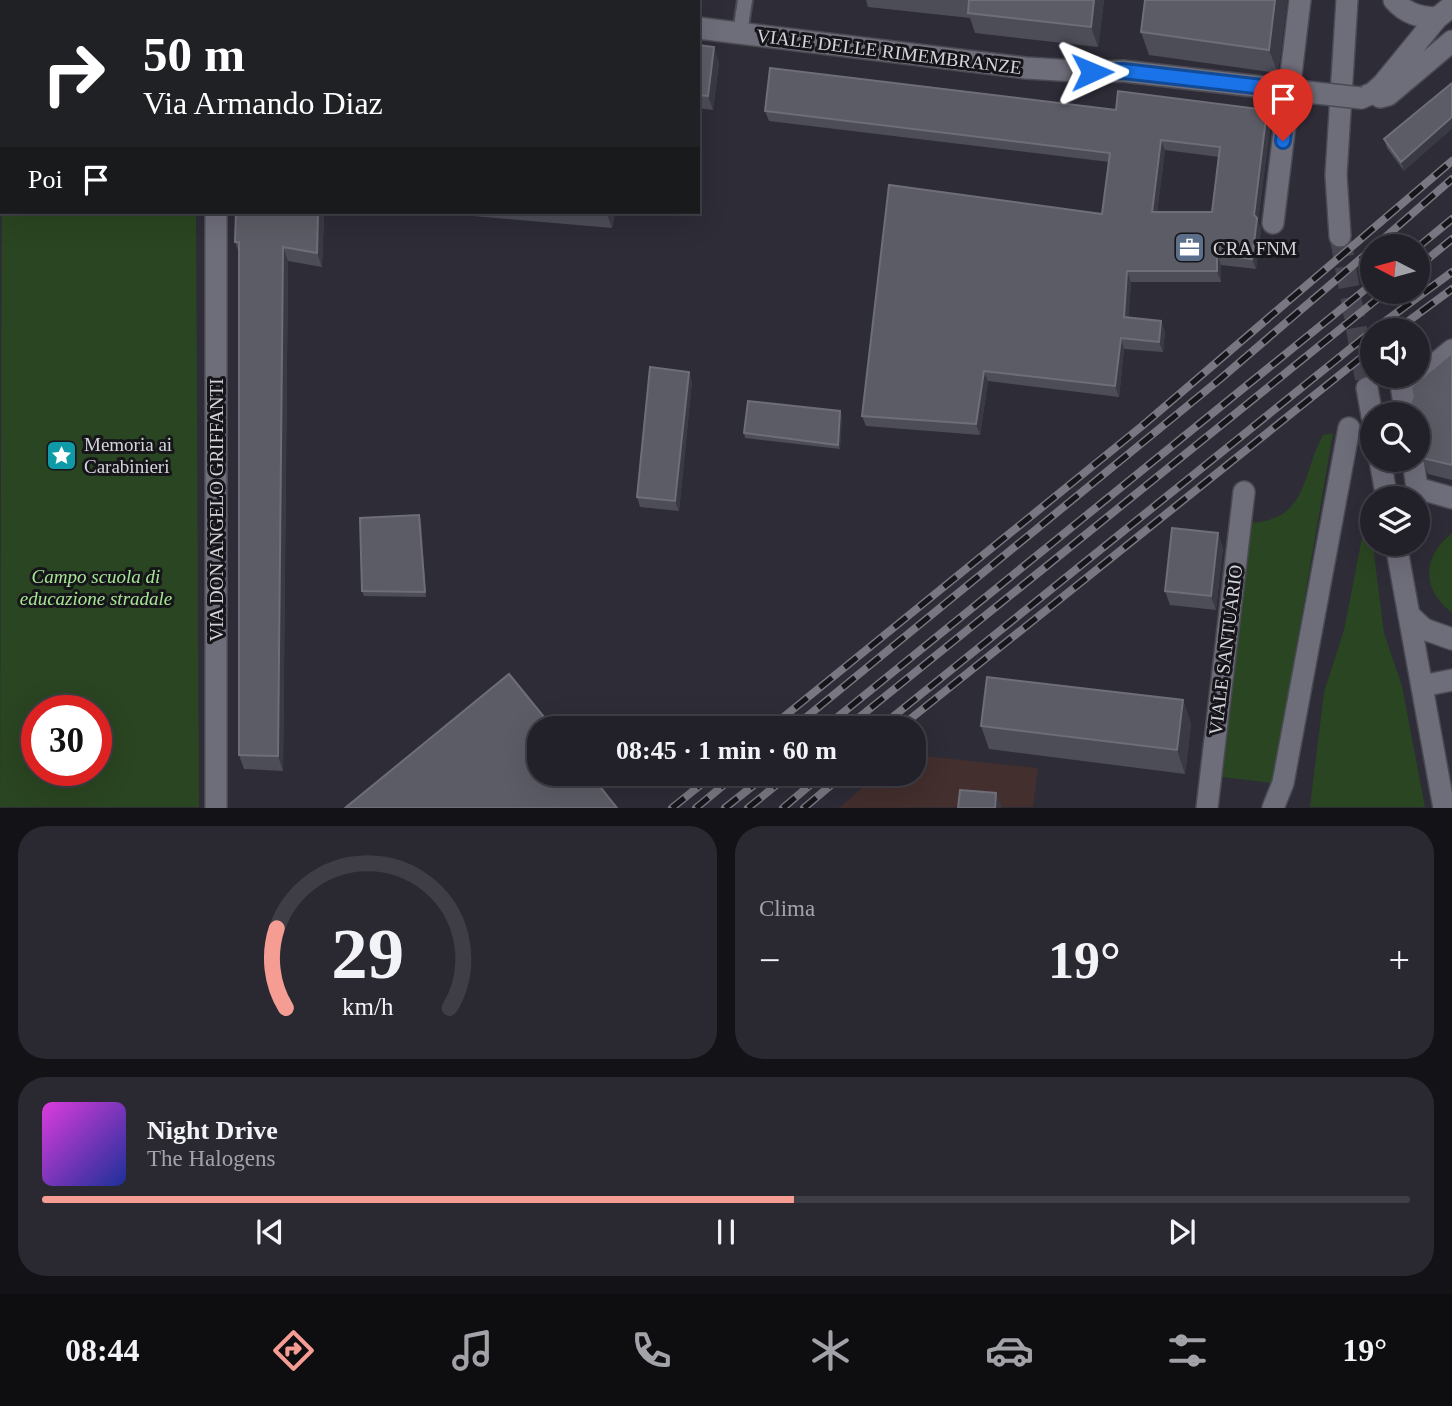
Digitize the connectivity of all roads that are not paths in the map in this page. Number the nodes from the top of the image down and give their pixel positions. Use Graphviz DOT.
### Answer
graph roads {
  1 [pos="745,0"];
  2 [pos="1300,0"];
  3 [pos="1348,0"];
  4 [pos="1394,0"];
  5 [pos="1444,12"];
  6 [pos="700,27"];
  7 [pos="740,33"];
  8 [pos="1452,41"];
  9 [pos="1289,90"];
  10 [pos="1361,98"];
  11 [pos="216,214"];
  12 [pos="1273,223"];
  13 [pos="1340,236"];
  14 [pos="1452,350"];
  15 [pos="1367,388"];
  16 [pos="1370,402"];
  17 [pos="1404,402"];
  18 [pos="1349,428"];
  19 [pos="1415,472"];
  20 [pos="1244,492"];
  21 [pos="1452,498"];
  22 [pos="1398,556"];
  23 [pos="1409,615"];
  24 [pos="1452,639"];
  25 [pos="1452,680"];
  26 [pos="1422,686"];
  27 [pos="216,807"];
  28 [pos="1207,807"];
  29 [pos="1273,807"];
  30 [pos="1444,807"];
  1 -- 7 [label="lane"];
  2 -- 9 [label="street"];
  3 -- 13 [label="street"];
  4 -- 5 [label="street"];
  5 -- 10 [label="street"];
  6 -- 7 [label="street, VIALE DELLE RIMEMBRANZE"];
  7 -- 9 [label="street, VIALE DELLE RIMEMBRANZE"];
  8 -- 10 [label="street, VIALE DELLE RIMEMBRANZE"];
  9 -- 10 [label="street, VIALE DELLE RIMEMBRANZE, bridge"];
  9 -- 12 [label="street"];
  11 -- 27 [label="street, VIA DON ANGELO GRIFFANTI"];
  14 -- 17 [label="street"];
  15 -- 16 [label="street"];
  18 -- 29 [label="street"];
  19 -- 21 [label="street"];
  20 -- 28 [label="street, VIALE SANTUARIO"];
  22 -- 23 [label="street"];
  23 -- 24 [label="street"];
  23 -- 26 [label="street"];
  25 -- 26 [label="street"];
  26 -- 30 [label="street"];
}
